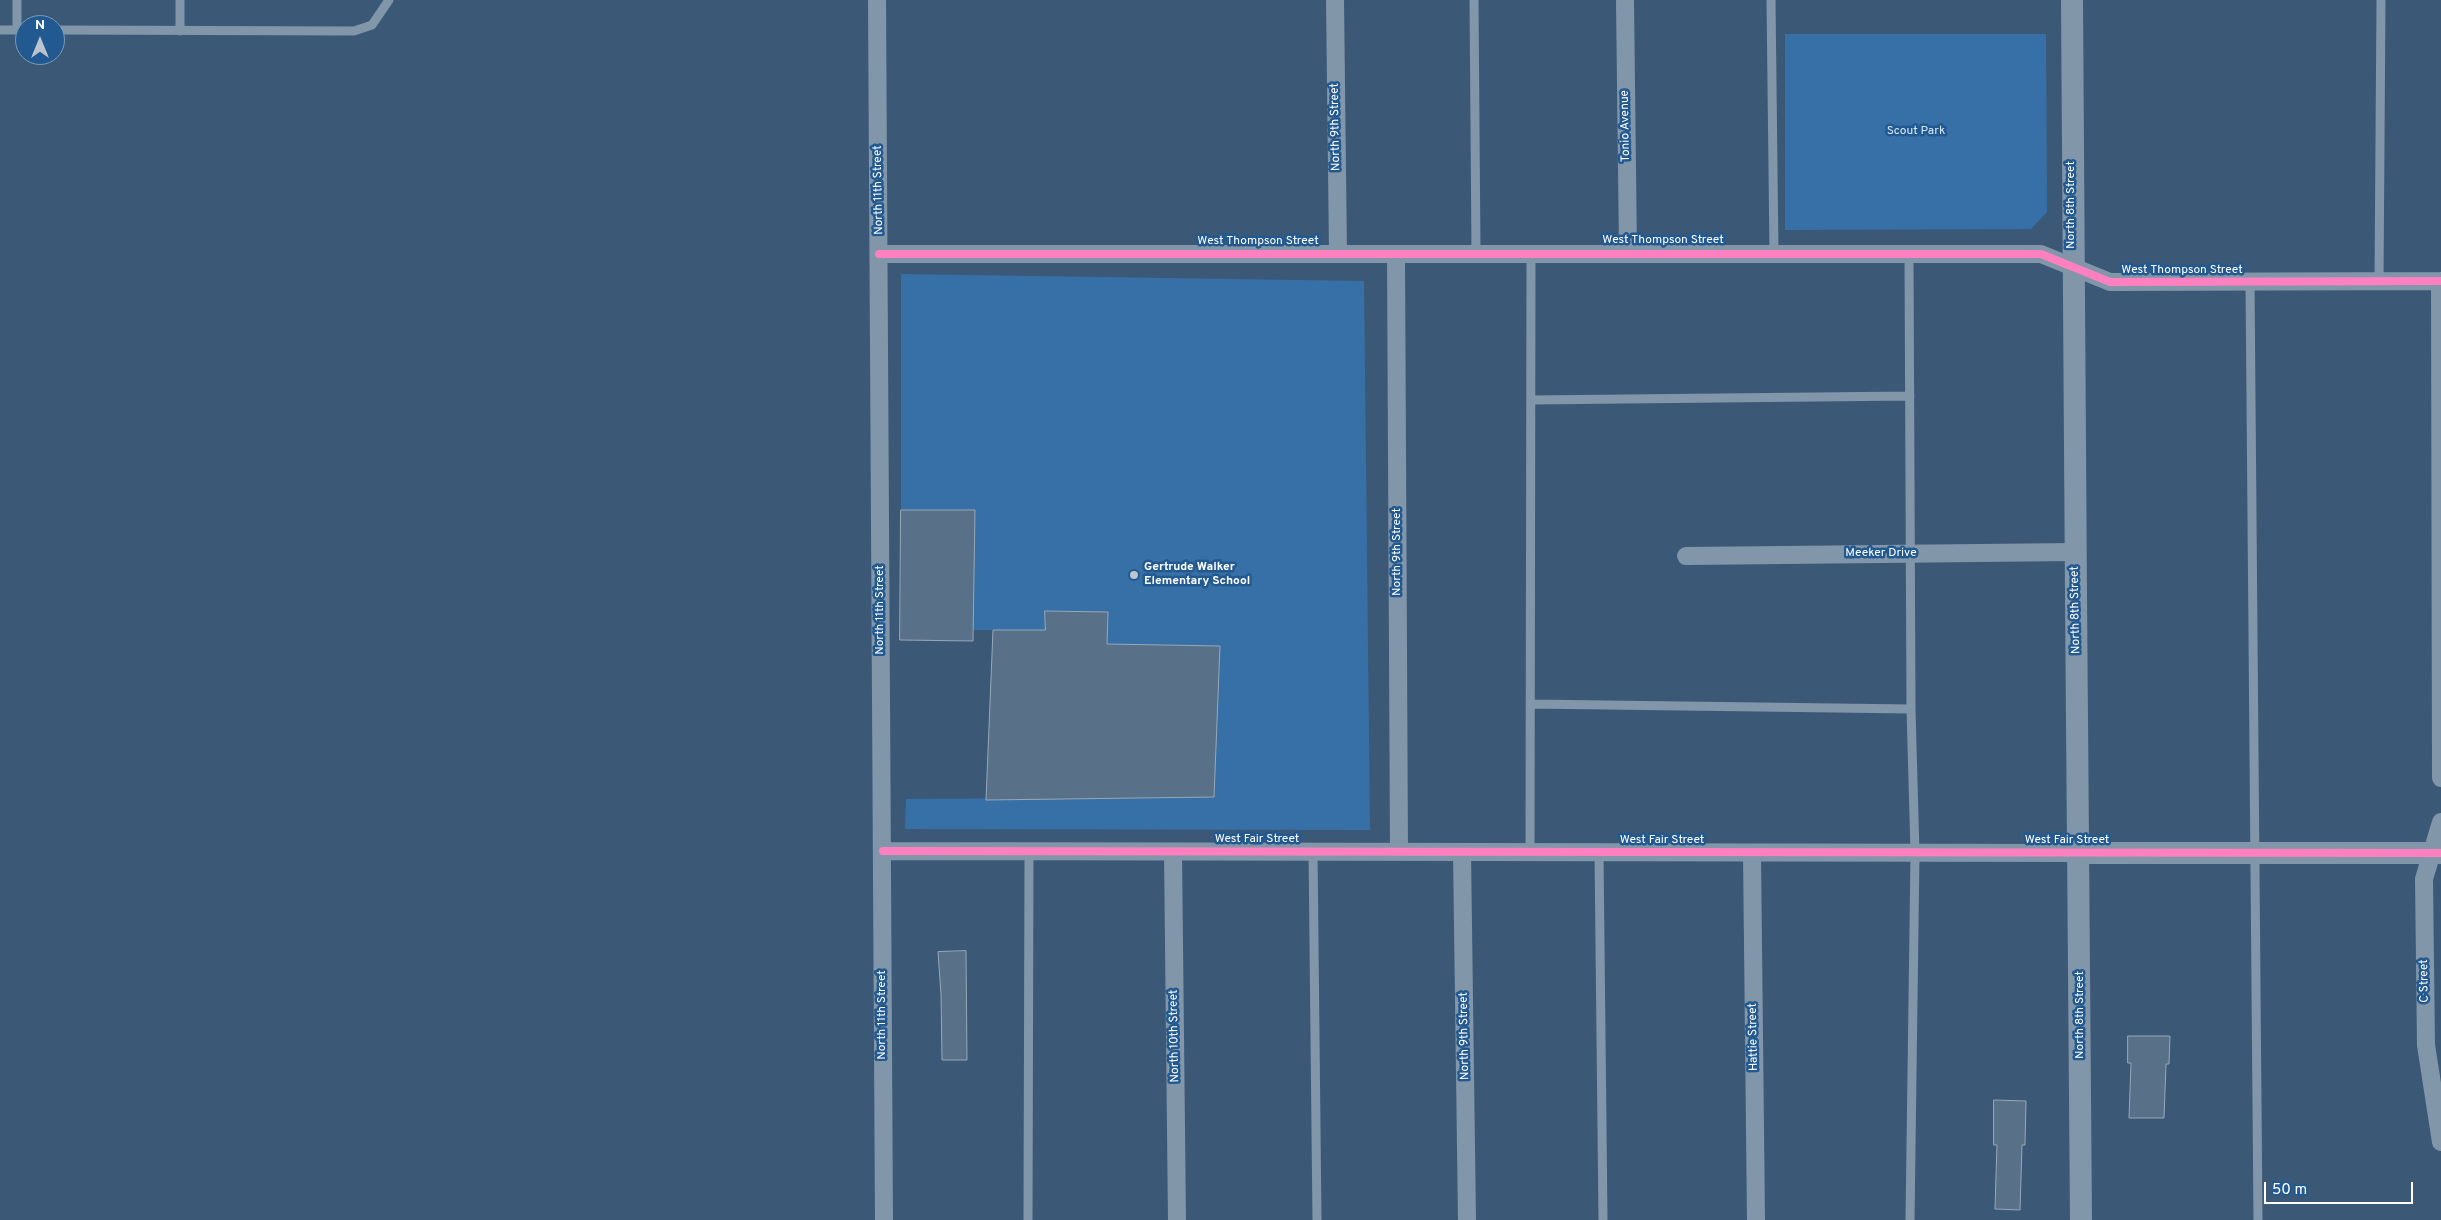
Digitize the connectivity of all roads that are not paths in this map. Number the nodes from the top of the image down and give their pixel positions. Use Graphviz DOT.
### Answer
graph roads {
  1 [pos="18,0"];
  2 [pos="180,0"];
  3 [pos="389,0"];
  4 [pos="877,0"];
  5 [pos="1335,0"];
  6 [pos="1474,0"];
  7 [pos="1625,0"];
  8 [pos="1771,0"];
  9 [pos="2072,0"];
  10 [pos="2381,0"];
  11 [pos="20,15"];
  12 [pos="0,30"];
  13 [pos="15,30"];
  14 [pos="65,30"];
  15 [pos="180,31"];
  16 [pos="1628,252"];
  17 [pos="1338,253"];
  18 [pos="1476,253"];
  19 [pos="1531,253"];
  20 [pos="1774,253"];
  21 [pos="1909,253"];
  22 [pos="879,254"];
  23 [pos="1396,254"];
  24 [pos="2072,268"];
  25 [pos="2441,281"];
  26 [pos="2250,282"];
  27 [pos="2379,282"];
  28 [pos="1910,396"];
  29 [pos="1531,400"];
  30 [pos="2076,552"];
  31 [pos="1912,554"];
  32 [pos="1686,556"];
  33 [pos="1530,704"];
  34 [pos="1911,709"];
  35 [pos="2441,778"];
  36 [pos="2441,822"];
  37 [pos="882,851"];
  38 [pos="1313,851"];
  39 [pos="1399,851"];
  40 [pos="1028,852"];
  41 [pos="1173,852"];
  42 [pos="1462,852"];
  43 [pos="1530,852"];
  44 [pos="1599,852"];
  45 [pos="1752,853"];
  46 [pos="1915,853"];
  47 [pos="2080,853"];
  48 [pos="2255,853"];
  49 [pos="2436,853"];
  50 [pos="2441,1142"];
  51 [pos="884,1220"];
  52 [pos="1028,1220"];
  53 [pos="1177,1220"];
  54 [pos="1317,1220"];
  55 [pos="1467,1220"];
  56 [pos="1603,1220"];
  57 [pos="1756,1220"];
  58 [pos="1910,1220"];
  59 [pos="2082,1220"];
  60 [pos="2258,1220"];
  1 -- 11 [label="lane"];
  2 -- 15 [label="lane"];
  3 -- 15 [label="lane"];
  4 -- 22 [label="street, North 11th Street"];
  5 -- 17 [label="street, North 9th Street"];
  6 -- 18 [label="lane"];
  7 -- 16 [label="street, Tonio Avenue"];
  8 -- 20 [label="lane"];
  9 -- 24 [label="street, North 8th Street"];
  10 -- 27 [label="lane"];
  12 -- 13 [label="lane"];
  14 -- 15 [label="lane"];
  16 -- 19 [label="street, West Thompson Street"];
  16 -- 20 [label="street, West Thompson Street"];
  17 -- 22 [label="street, West Thompson Street"];
  17 -- 23 [label="street, West Thompson Street"];
  18 -- 19 [label="street, West Thompson Street"];
  18 -- 23 [label="street, West Thompson Street"];
  19 -- 29 [label="lane"];
  20 -- 21 [label="street, West Thompson Street"];
  21 -- 24 [label="street, West Thompson Street"];
  21 -- 28 [label="lane"];
  22 -- 37 [label="street, North 11th Street"];
  23 -- 39 [label="street, North 9th Street"];
  24 -- 26 [label="street, West Thompson Street"];
  24 -- 30 [label="street, North 8th Street"];
  25 -- 27 [label="street, West Thompson Street"];
  25 -- 35 [label="street"];
  26 -- 27 [label="street, West Thompson Street"];
  26 -- 48 [label="lane"];
  28 -- 29 [label="lane"];
  28 -- 31 [label="lane"];
  29 -- 33 [label="lane"];
  30 -- 31 [label="street, Meeker Drive"];
  30 -- 47 [label="street, North 8th Street"];
  31 -- 32 [label="street, Meeker Drive"];
  31 -- 34 [label="lane"];
  33 -- 34 [label="lane"];
  33 -- 43 [label="lane"];
  34 -- 46 [label="lane"];
  36 -- 49 [label="street, C Street"];
  37 -- 40 [label="street, West Fair Street"];
  37 -- 51 [label="street, North 11th Street"];
  38 -- 39 [label="street, West Fair Street"];
  38 -- 41 [label="street, West Fair Street"];
  38 -- 54 [label="lane"];
  39 -- 42 [label="street, West Fair Street"];
  40 -- 41 [label="street, West Fair Street"];
  40 -- 52 [label="lane"];
  41 -- 53 [label="street, North 10th Street"];
  42 -- 43 [label="street, West Fair Street"];
  42 -- 55 [label="street, North 9th Street"];
  43 -- 44 [label="street, West Fair Street"];
  44 -- 45 [label="street, West Fair Street"];
  44 -- 56 [label="lane"];
  45 -- 46 [label="street, West Fair Street"];
  45 -- 57 [label="street, Hattie Street"];
  46 -- 47 [label="street, West Fair Street"];
  46 -- 58 [label="lane"];
  47 -- 48 [label="street, West Fair Street"];
  47 -- 59 [label="street, North 8th Street"];
  48 -- 49 [label="street, West Fair Street"];
  48 -- 60 [label="lane"];
  49 -- 50 [label="street, C Street"];
}
